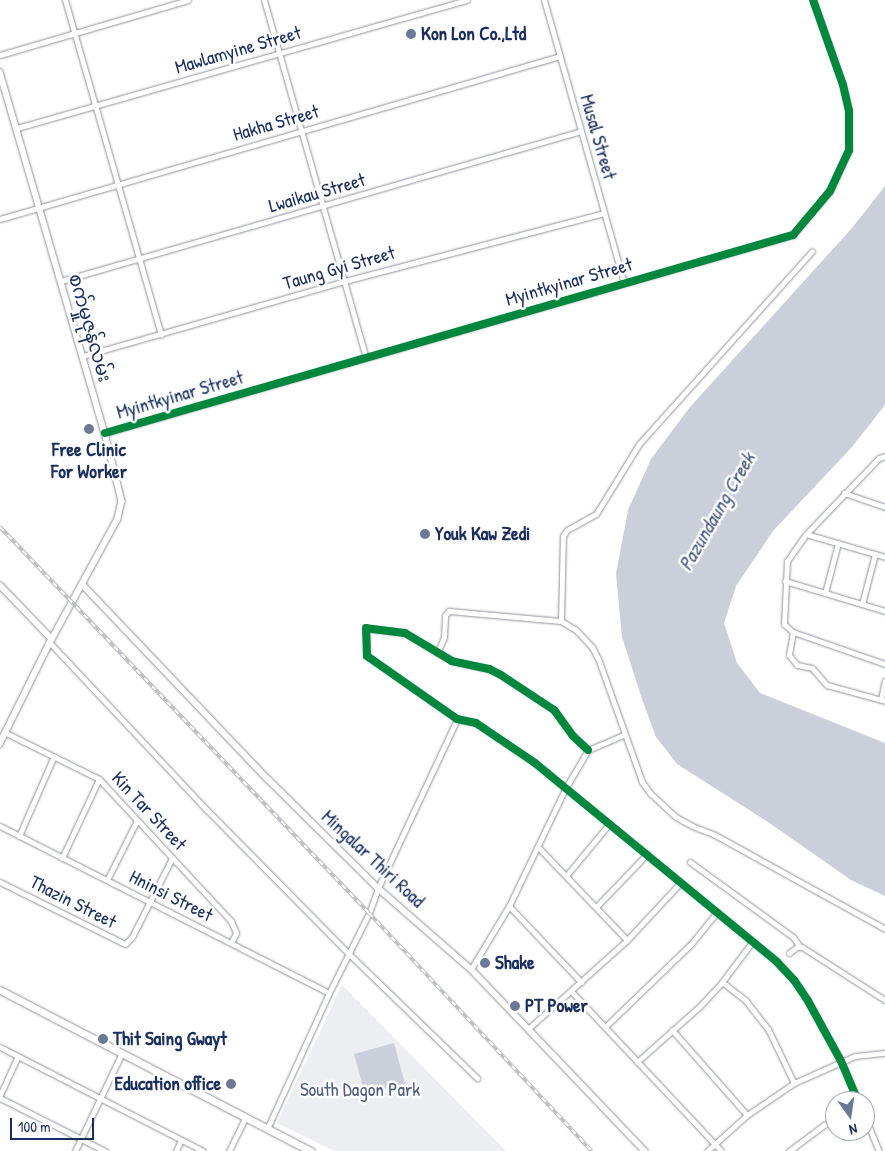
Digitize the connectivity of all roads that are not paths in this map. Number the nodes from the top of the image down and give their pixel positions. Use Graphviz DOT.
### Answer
graph roads {
  1 [pos="65,0"];
  2 [pos="188,0"];
  3 [pos="264,0"];
  4 [pos="467,0"];
  5 [pos="544,0"];
  6 [pos="814,0"];
  7 [pos="460,1"];
  8 [pos="74,34"];
  9 [pos="280,54"];
  10 [pos="0,56"];
  11 [pos="560,56"];
  12 [pos="0,72"];
  13 [pos="96,106"];
  14 [pos="17,128"];
  15 [pos="302,131"];
  16 [pos="581,131"];
  17 [pos="118,184"];
  18 [pos="323,207"];
  19 [pos="40,208"];
  20 [pos="604,213"];
  21 [pos="0,219"];
  22 [pos="812,251"];
  23 [pos="139,258"];
  24 [pos="61,281"];
  25 [pos="345,281"];
  26 [pos="624,283"];
  27 [pos="161,334"];
  28 [pos="83,356"];
  29 [pos="366,358"];
  30 [pos="105,433"];
  31 [pos="885,456"];
  32 [pos="844,493"];
  33 [pos="885,507"];
  34 [pos="806,534"];
  35 [pos="838,543"];
  36 [pos="875,554"];
  37 [pos="885,557"];
  38 [pos="785,581"];
  39 [pos="0,585"];
  40 [pos="84,585"];
  41 [pos="825,592"];
  42 [pos="862,604"];
  43 [pos="885,611"];
  44 [pos="561,621"];
  45 [pos="792,632"];
  46 [pos="51,641"];
  47 [pos="437,653"];
  48 [pos="885,664"];
  49 [pos="885,680"];
  50 [pos="883,700"];
  51 [pos="457,719"];
  52 [pos="6,733"];
  53 [pos="624,735"];
  54 [pos="0,744"];
  55 [pos="588,750"];
  56 [pos="54,756"];
  57 [pos="99,779"];
  58 [pos="565,789"];
  59 [pos="137,820"];
  60 [pos="609,824"];
  61 [pos="0,826"];
  62 [pos="19,836"];
  63 [pos="538,847"];
  64 [pos="647,854"];
  65 [pos="62,858"];
  66 [pos="172,858"];
  67 [pos="690,862"];
  68 [pos="566,876"];
  69 [pos="106,880"];
  70 [pos="0,882"];
  71 [pos="681,882"];
  72 [pos="378,888"];
  73 [pos="150,902"];
  74 [pos="509,906"];
  75 [pos="596,907"];
  76 [pos="717,912"];
  77 [pos="885,929"];
  78 [pos="627,940"];
  79 [pos="752,941"];
  80 [pos="231,944"];
  81 [pos="800,947"];
  82 [pos="348,953"];
  83 [pos="790,953"];
  84 [pos="471,969"];
  85 [pos="581,982"];
  86 [pos="722,982"];
  87 [pos="0,990"];
  88 [pos="571,991"];
  89 [pos="329,993"];
  90 [pos="885,1000"];
  91 [pos="605,1027"];
  92 [pos="529,1028"];
  93 [pos="672,1030"];
  94 [pos="0,1047"];
  95 [pos="885,1053"];
  96 [pos="122,1054"];
  97 [pos="18,1056"];
  98 [pos="841,1061"];
  99 [pos="637,1062"];
  100 [pos="477,1078"];
  101 [pos="794,1083"];
  102 [pos="854,1091"];
  103 [pos="0,1097"];
  104 [pos="100,1098"];
  105 [pos="747,1115"];
  106 [pos="245,1118"];
  107 [pos="825,1125"];
  108 [pos="267,1129"];
  109 [pos="81,1139"];
  110 [pos="181,1140"];
  111 [pos="715,1145"];
  112 [pos="74,1151"];
  113 [pos="105,1151"];
  114 [pos="176,1151"];
  115 [pos="202,1151"];
  116 [pos="229,1151"];
  117 [pos="311,1151"];
  118 [pos="645,1151"];
  119 [pos="707,1151"];
  120 [pos="721,1151"];
  121 [pos="789,1151"];
  1 -- 8 [label="street"];
  2 -- 8 [label="street"];
  3 -- 9 [label="street"];
  4 -- 7 [label="street, Mawlamyine Street"];
  5 -- 11 [label="street, Musal Street"];
  6 -- 26 [label="street, Myintkyinar Street"];
  7 -- 9 [label="street, Mawlamyine Street"];
  8 -- 10 [label="street"];
  8 -- 13 [label="street"];
  9 -- 13 [label="street, Mawlamyine Street"];
  9 -- 15 [label="street"];
  11 -- 15 [label="street, Hakha Street"];
  11 -- 16 [label="street, Musal Street"];
  12 -- 14 [label="street, စက်မှုဇုန်လမ်း"];
  13 -- 14 [label="street, Mawlamyine Street"];
  13 -- 17 [label="street"];
  14 -- 19 [label="street, စက်မှုဇုန်လမ်း"];
  15 -- 17 [label="street, Hakha Street"];
  15 -- 18 [label="street"];
  16 -- 18 [label="street, Lwaikau Street"];
  16 -- 20 [label="street, Musal Street"];
  17 -- 19 [label="street, Hakha Street"];
  17 -- 23 [label="street"];
  18 -- 23 [label="street, Lwaikau Street"];
  18 -- 25 [label="street"];
  19 -- 21 [label="street, Hakha Street"];
  19 -- 24 [label="street, စက်မှုဇုန်လမ်း"];
  20 -- 25 [label="street, Taung Gyi Street"];
  20 -- 26 [label="street, Musal Street"];
  22 -- 44 [label="street"];
  23 -- 24 [label="street, Lwaikau Street"];
  23 -- 27 [label="street"];
  24 -- 28 [label="street, စက်မှုဇုန်လမ်း"];
  25 -- 27 [label="street, Taung Gyi Street"];
  25 -- 29 [label="street"];
  26 -- 29 [label="street, Myintkyinar Street"];
  27 -- 28 [label="street, Taung Gyi Street"];
  28 -- 30 [label="street, စက်မှုဇုန်လမ်း"];
  29 -- 30 [label="street, Myintkyinar Street"];
  30 -- 40 [label="street, စက်မှုဇုန်လမ်း"];
  31 -- 32 [label="street"];
  32 -- 33 [label="street"];
  32 -- 34 [label="street"];
  34 -- 35 [label="street"];
  34 -- 38 [label="street"];
  35 -- 36 [label="street"];
  35 -- 41 [label="street"];
  36 -- 37 [label="street"];
  36 -- 42 [label="street"];
  38 -- 41 [label="street"];
  38 -- 45 [label="street"];
  39 -- 46 [label="street"];
  40 -- 46 [label="street, စက်မှုဇုန်လမ်း"];
  40 -- 72 [label="street, Mingalar Thiri Road"];
  41 -- 42 [label="street"];
  42 -- 43 [label="street"];
  44 -- 47 [label="street"];
  44 -- 53 [label="street"];
  45 -- 48 [label="street"];
  45 -- 50 [label="street"];
  46 -- 52 [label="street, စက်မှုဇုန်လမ်း"];
  46 -- 82 [label="street"];
  47 -- 51 [label="street"];
  47 -- 55 [label="street"];
  49 -- 50 [label="street"];
  51 -- 58 [label="street"];
  51 -- 72 [label="street"];
  52 -- 54 [label="street, စက်မှုဇုန်လမ်း"];
  52 -- 56 [label="street, Kin Tar Street"];
  53 -- 55 [label="street"];
  53 -- 77 [label="street"];
  55 -- 58 [label="street"];
  56 -- 57 [label="street, Kin Tar Street"];
  56 -- 62 [label="street"];
  57 -- 59 [label="street, Kin Tar Street"];
  57 -- 65 [label="street"];
  58 -- 60 [label="street"];
  58 -- 63 [label="street"];
  59 -- 66 [label="street, Kin Tar Street"];
  59 -- 69 [label="street"];
  60 -- 64 [label="street"];
  60 -- 68 [label="street"];
  61 -- 62 [label="street, Hninsi Street"];
  62 -- 65 [label="street, Hninsi Street"];
  63 -- 68 [label="street"];
  63 -- 74 [label="street"];
  64 -- 71 [label="street"];
  64 -- 75 [label="street"];
  65 -- 69 [label="street, Hninsi Street"];
  66 -- 73 [label="street, Thazin Street"];
  66 -- 80 [label="street, Kin Tar Street"];
  67 -- 81 [label="street"];
  68 -- 75 [label="street"];
  69 -- 73 [label="street, Hninsi Street"];
  70 -- 73 [label="street, Thazin Street"];
  71 -- 76 [label="street"];
  71 -- 78 [label="street"];
  72 -- 82 [label="street"];
  72 -- 84 [label="street, Mingalar Thiri Road"];
  73 -- 80 [label="street, Hninsi Street"];
  74 -- 84 [label="street"];
  74 -- 85 [label="street"];
  75 -- 78 [label="street"];
  76 -- 79 [label="street"];
  76 -- 91 [label="street"];
  78 -- 85 [label="street"];
  79 -- 86 [label="street"];
  79 -- 98 [label="street"];
  80 -- 89 [label="street, Hninsi Street"];
  81 -- 83 [label="street"];
  81 -- 90 [label="street"];
  82 -- 89 [label="street"];
  82 -- 100 [label="street"];
  84 -- 92 [label="street, Mingalar Thiri Road"];
  85 -- 88 [label="street"];
  86 -- 93 [label="street"];
  86 -- 101 [label="street"];
  87 -- 96 [label="main road"];
  88 -- 91 [label="street"];
  88 -- 92 [label="street"];
  89 -- 108 [label="street"];
  91 -- 99 [label="street"];
  92 -- 118 [label="street, Mingalar Thiri Road"];
  93 -- 99 [label="street"];
  93 -- 105 [label="street"];
  94 -- 97 [label="street"];
  95 -- 98 [label="street"];
  96 -- 104 [label="street"];
  96 -- 106 [label="main road"];
  97 -- 103 [label="street"];
  97 -- 104 [label="street"];
  98 -- 101 [label="street"];
  98 -- 102 [label="street"];
  99 -- 111 [label="street"];
  101 -- 105 [label="street"];
  103 -- 109 [label="street"];
  104 -- 109 [label="street"];
  104 -- 110 [label="street"];
  105 -- 111 [label="street"];
  106 -- 108 [label="main road"];
  106 -- 116 [label="street"];
  107 -- 121 [label="street"];
  108 -- 117 [label="main road"];
  109 -- 112 [label="street"];
  109 -- 113 [label="street"];
  110 -- 114 [label="street"];
  110 -- 115 [label="street"];
  111 -- 119 [label="street"];
  111 -- 120 [label="street"];
}
